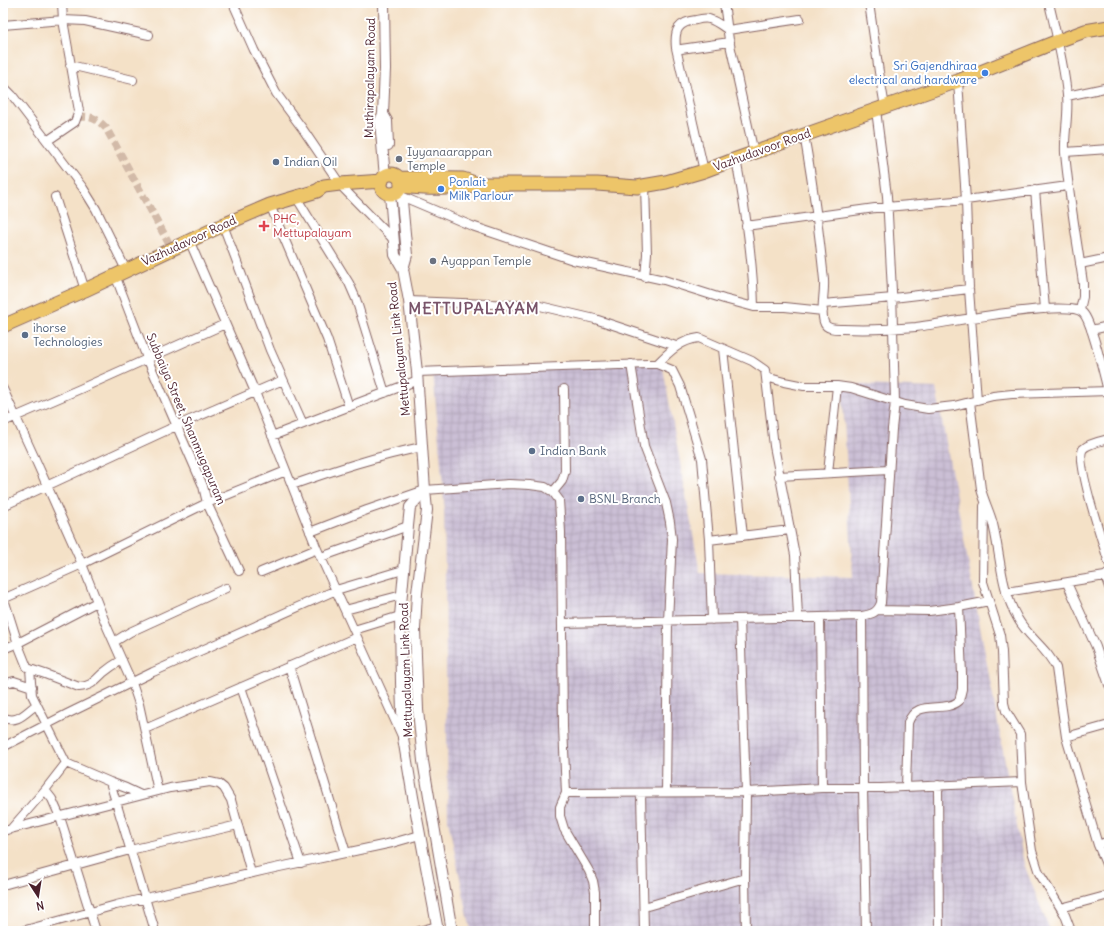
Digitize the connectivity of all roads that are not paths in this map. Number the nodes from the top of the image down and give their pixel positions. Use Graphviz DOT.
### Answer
graph roads {
  1 [pos="62,3"];
  2 [pos="233,3"];
  3 [pos="384,3"];
  4 [pos="724,3"];
  5 [pos="869,3"];
  6 [pos="1049,3"];
  7 [pos="800,19"];
  8 [pos="63,20"];
  9 [pos="3,25"];
  10 [pos="1109,27"];
  11 [pos="728,30"];
  12 [pos="149,35"];
  13 [pos="1058,41"];
  14 [pos="730,42"];
  15 [pos="681,49"];
  16 [pos="70,65"];
  17 [pos="133,80"];
  18 [pos="958,81"];
  19 [pos="3,86"];
  20 [pos="1109,87"];
  21 [pos="1067,96"];
  22 [pos="881,108"];
  23 [pos="804,135"];
  24 [pos="46,140"];
  25 [pos="1109,149"];
  26 [pos="1065,152"];
  27 [pos="754,153"];
  28 [pos="736,159"];
  29 [pos="704,171"];
  30 [pos="392,185"];
  31 [pos="645,185"];
  32 [pos="342,186"];
  33 [pos="1068,186"];
  34 [pos="1035,190"];
  35 [pos="296,196"];
  36 [pos="54,197"];
  37 [pos="966,200"];
  38 [pos="270,205"];
  39 [pos="888,208"];
  40 [pos="818,216"];
  41 [pos="223,225"];
  42 [pos="746,226"];
  43 [pos="189,240"];
  44 [pos="394,240"];
  45 [pos="1109,258"];
  46 [pos="1080,264"];
  47 [pos="403,269"];
  48 [pos="121,273"];
  49 [pos="645,277"];
  50 [pos="969,289"];
  51 [pos="85,290"];
  52 [pos="892,298"];
  53 [pos="409,301"];
  54 [pos="754,306"];
  55 [pos="823,308"];
  56 [pos="1045,308"];
  57 [pos="1080,310"];
  58 [pos="971,319"];
  59 [pos="225,324"];
  60 [pos="3,326"];
  61 [pos="1109,326"];
  62 [pos="893,328"];
  63 [pos="1091,330"];
  64 [pos="676,346"];
  65 [pos="723,349"];
  66 [pos="147,358"];
  67 [pos="630,364"];
  68 [pos="657,364"];
  69 [pos="418,376"];
  70 [pos="766,377"];
  71 [pos="283,380"];
  72 [pos="837,386"];
  73 [pos="3,389"];
  74 [pos="564,389"];
  75 [pos="1108,391"];
  76 [pos="255,392"];
  77 [pos="385,393"];
  78 [pos="974,401"];
  79 [pos="895,402"];
  80 [pos="348,407"];
  81 [pos="16,417"];
  82 [pos="3,422"];
  83 [pos="303,424"];
  84 [pos="176,426"];
  85 [pos="272,436"];
  86 [pos="1109,439"];
  87 [pos="422,447"];
  88 [pos="889,470"];
  89 [pos="286,471"];
  90 [pos="828,473"];
  91 [pos="780,476"];
  92 [pos="292,485"];
  93 [pos="48,486"];
  94 [pos="424,490"];
  95 [pos="553,492"];
  96 [pos="984,501"];
  97 [pos="207,504"];
  98 [pos="3,506"];
  99 [pos="408,526"];
  100 [pos="790,530"];
  101 [pos="310,532"];
  102 [pos="743,536"];
  103 [pos="709,540"];
  104 [pos="316,548"];
  105 [pos="321,557"];
  106 [pos="1109,563"];
  107 [pos="82,564"];
  108 [pos="403,570"];
  109 [pos="239,571"];
  110 [pos="261,572"];
  111 [pos="1107,575"];
  112 [pos="1067,583"];
  113 [pos="1109,587"];
  114 [pos="226,588"];
  115 [pos="336,590"];
  116 [pos="1006,592"];
  117 [pos="402,595"];
  118 [pos="3,599"];
  119 [pos="988,600"];
  120 [pos="97,602"];
  121 [pos="959,607"];
  122 [pos="345,610"];
  123 [pos="878,610"];
  124 [pos="400,616"];
  125 [pos="862,616"];
  126 [pos="798,617"];
  127 [pos="820,617"];
  128 [pos="740,619"];
  129 [pos="712,620"];
  130 [pos="668,621"];
  131 [pos="562,623"];
  132 [pos="355,633"];
  133 [pos="114,642"];
  134 [pos="18,643"];
  135 [pos="3,649"];
  136 [pos="122,660"];
  137 [pos="289,666"];
  138 [pos="30,669"];
  139 [pos="132,683"];
  140 [pos="3,684"];
  141 [pos="1109,685"];
  142 [pos="32,687"];
  143 [pos="241,687"];
  144 [pos="36,705"];
  145 [pos="3,717"];
  146 [pos="47,724"];
  147 [pos="1109,725"];
  148 [pos="145,729"];
  149 [pos="1066,737"];
  150 [pos="404,738"];
  151 [pos="3,747"];
  152 [pos="66,762"];
  153 [pos="110,782"];
  154 [pos="1022,782"];
  155 [pos="938,785"];
  156 [pos="906,787"];
  157 [pos="822,788"];
  158 [pos="863,788"];
  159 [pos="45,790"];
  160 [pos="158,791"];
  161 [pos="641,792"];
  162 [pos="666,792"];
  163 [pos="746,792"];
  164 [pos="566,793"];
  165 [pos="141,795"];
  166 [pos="116,802"];
  167 [pos="60,817"];
  168 [pos="238,825"];
  169 [pos="12,829"];
  170 [pos="3,831"];
  171 [pos="420,835"];
  172 [pos="1109,841"];
  173 [pos="1098,844"];
  174 [pos="130,850"];
  175 [pos="346,853"];
  176 [pos="301,863"];
  177 [pos="75,865"];
  178 [pos="1109,871"];
  179 [pos="251,873"];
  180 [pos="745,878"];
  181 [pos="3,884"];
  182 [pos="1109,895"];
  183 [pos="145,898"];
  184 [pos="644,907"];
  185 [pos="1061,908"];
  186 [pos="90,911"];
  187 [pos="437,929"];
  188 [pos="22,931"];
  189 [pos="96,931"];
  190 [pos="155,931"];
  191 [pos="420,931"];
  192 [pos="452,931"];
  193 [pos="595,931"];
  194 [pos="644,931"];
  195 [pos="746,931"];
  196 [pos="866,931"];
  197 [pos="939,931"];
  198 [pos="1072,931"];
  1 -- 8 [label="street"];
  2 -- 32 [label="street"];
  3 -- 30 [label="street, Muthirapalayam Road"];
  4 -- 11 [label="street"];
  5 -- 22 [label="street"];
  6 -- 13 [label="street"];
  7 -- 11 [label="street"];
  8 -- 9 [label="street"];
  8 -- 12 [label="street"];
  8 -- 16 [label="street"];
  10 -- 13 [label="main road, Vazhudavoor Road"];
  11 -- 14 [label="street"];
  11 -- 29 [label="street"];
  13 -- 18 [label="main road, Vazhudavoor Road"];
  13 -- 21 [label="street"];
  14 -- 15 [label="street"];
  14 -- 27 [label="street"];
  16 -- 17 [label="street"];
  16 -- 24 [label="street"];
  18 -- 22 [label="main road, Vazhudavoor Road"];
  18 -- 37 [label="street"];
  19 -- 24 [label="street, Subbaiya Street, Shanmugapuram"];
  20 -- 21 [label="street"];
  21 -- 26 [label="street"];
  22 -- 23 [label="main road, Vazhudavoor Road"];
  22 -- 39 [label="street"];
  23 -- 27 [label="main road, Vazhudavoor Road"];
  23 -- 40 [label="street"];
  24 -- 48 [label="street, Subbaiya Street, Shanmugapuram"];
  25 -- 26 [label="street"];
  26 -- 33 [label="street"];
  27 -- 28 [label="main road, Vazhudavoor Road"];
  28 -- 29 [label="main road, Vazhudavoor Road"];
  28 -- 42 [label="street"];
  29 -- 31 [label="main road, Vazhudavoor Road"];
  30 -- 31 [label="main road, Vazhudavoor Road"];
  30 -- 32 [label="main road, Vazhudavoor Road"];
  30 -- 44 [label="street, Mettupalayam Link Road"];
  30 -- 47 [label="street"];
  30 -- 49 [label="street"];
  31 -- 49 [label="street"];
  32 -- 35 [label="main road, Vazhudavoor Road"];
  32 -- 44 [label="street"];
  33 -- 34 [label="street"];
  33 -- 46 [label="street"];
  34 -- 37 [label="street"];
  34 -- 56 [label="street"];
  35 -- 38 [label="main road, Vazhudavoor Road"];
  35 -- 77 [label="street"];
  36 -- 51 [label="street"];
  37 -- 39 [label="street"];
  37 -- 50 [label="street"];
  38 -- 41 [label="main road, Vazhudavoor Road"];
  38 -- 80 [label="street"];
  39 -- 40 [label="street"];
  39 -- 52 [label="street"];
  40 -- 42 [label="street"];
  40 -- 55 [label="street"];
  41 -- 43 [label="main road, Vazhudavoor Road"];
  41 -- 71 [label="street"];
  42 -- 54 [label="street"];
  43 -- 48 [label="main road, Vazhudavoor Road"];
  43 -- 59 [label="street"];
  44 -- 47 [label="street, Mettupalayam Link Road"];
  45 -- 46 [label="street"];
  46 -- 57 [label="street"];
  47 -- 53 [label="street, Mettupalayam Link Road"];
  48 -- 51 [label="main road, Vazhudavoor Road"];
  48 -- 66 [label="street, Subbaiya Street, Shanmugapuram"];
  49 -- 54 [label="street"];
  50 -- 52 [label="street"];
  50 -- 58 [label="street"];
  51 -- 60 [label="main road, Vazhudavoor Road"];
  52 -- 55 [label="street"];
  52 -- 62 [label="street"];
  53 -- 64 [label="street"];
  53 -- 69 [label="street, Mettupalayam Link Road"];
  54 -- 55 [label="street"];
  55 -- 62 [label="street"];
  56 -- 57 [label="street"];
  56 -- 58 [label="street"];
  57 -- 63 [label="street"];
  58 -- 62 [label="street"];
  58 -- 78 [label="street"];
  59 -- 66 [label="street"];
  59 -- 76 [label="street"];
  61 -- 63 [label="street"];
  62 -- 79 [label="street"];
  63 -- 75 [label="street"];
  64 -- 65 [label="street"];
  64 -- 68 [label="street"];
  65 -- 70 [label="street"];
  65 -- 102 [label="street"];
  66 -- 81 [label="street"];
  66 -- 84 [label="street, Subbaiya Street, Shanmugapuram"];
  67 -- 68 [label="street"];
  67 -- 69 [label="street"];
  67 -- 130 [label="street"];
  68 -- 103 [label="street"];
  69 -- 77 [label="street"];
  69 -- 87 [label="street, Mettupalayam Link Road"];
  70 -- 72 [label="street"];
  70 -- 91 [label="street"];
  71 -- 76 [label="street"];
  71 -- 83 [label="street"];
  72 -- 79 [label="street"];
  72 -- 90 [label="street"];
  73 -- 81 [label="street"];
  74 -- 95 [label="street"];
  75 -- 78 [label="street"];
  76 -- 84 [label="street"];
  76 -- 85 [label="street"];
  77 -- 80 [label="street"];
  78 -- 79 [label="street"];
  78 -- 96 [label="street"];
  79 -- 88 [label="street"];
  80 -- 83 [label="street"];
  81 -- 82 [label="street"];
  81 -- 93 [label="street"];
  83 -- 85 [label="street"];
  84 -- 93 [label="street"];
  84 -- 97 [label="street, Subbaiya Street, Shanmugapuram"];
  85 -- 89 [label="street"];
  86 -- 106 [label="street"];
  87 -- 92 [label="street"];
  87 -- 94 [label="street, Mettupalayam Link Road"];
  88 -- 90 [label="street"];
  88 -- 123 [label="street"];
  89 -- 92 [label="street"];
  89 -- 97 [label="street"];
  90 -- 91 [label="street"];
  91 -- 100 [label="street"];
  92 -- 101 [label="street"];
  93 -- 98 [label="street"];
  93 -- 107 [label="street"];
  94 -- 95 [label="street"];
  94 -- 99 [label="street"];
  94 -- 101 [label="street"];
  94 -- 192 [label="street, Mettupalayam Link Road"];
  95 -- 131 [label="street"];
  96 -- 116 [label="street"];
  96 -- 119 [label="street"];
  97 -- 107 [label="street"];
  97 -- 109 [label="street, Subbaiya Street, Shanmugapuram"];
  99 -- 105 [label="street"];
  99 -- 108 [label="street"];
  100 -- 102 [label="street"];
  100 -- 126 [label="street"];
  101 -- 104 [label="street"];
  102 -- 103 [label="street"];
  103 -- 129 [label="street"];
  104 -- 105 [label="street"];
  104 -- 110 [label="street"];
  105 -- 115 [label="street"];
  107 -- 118 [label="street"];
  107 -- 120 [label="street"];
  108 -- 115 [label="street"];
  108 -- 117 [label="street"];
  111 -- 112 [label="street"];
  111 -- 113 [label="street"];
  112 -- 116 [label="street"];
  112 -- 141 [label="street"];
  114 -- 133 [label="street"];
  115 -- 122 [label="street"];
  115 -- 139 [label="street"];
  116 -- 149 [label="street"];
  117 -- 122 [label="street"];
  117 -- 124 [label="street"];
  118 -- 134 [label="street"];
  119 -- 121 [label="street"];
  119 -- 154 [label="street"];
  120 -- 133 [label="street"];
  120 -- 134 [label="street"];
  121 -- 123 [label="street"];
  121 -- 156 [label="street"];
  122 -- 132 [label="street"];
  123 -- 125 [label="street"];
  124 -- 132 [label="street"];
  124 -- 150 [label="street"];
  125 -- 127 [label="street"];
  125 -- 158 [label="street"];
  126 -- 127 [label="street"];
  126 -- 128 [label="street"];
  127 -- 157 [label="street"];
  128 -- 129 [label="street"];
  128 -- 163 [label="street"];
  129 -- 130 [label="street"];
  130 -- 131 [label="street"];
  130 -- 162 [label="street"];
  131 -- 164 [label="street"];
  132 -- 137 [label="street"];
  132 -- 150 [label="street"];
  133 -- 136 [label="street"];
  134 -- 135 [label="street"];
  134 -- 138 [label="street"];
  136 -- 138 [label="street"];
  136 -- 139 [label="street"];
  137 -- 143 [label="street"];
  137 -- 175 [label="street"];
  138 -- 142 [label="street"];
  139 -- 146 [label="street"];
  139 -- 148 [label="street"];
  140 -- 142 [label="street"];
  142 -- 144 [label="street"];
  143 -- 148 [label="street"];
  143 -- 176 [label="street"];
  144 -- 145 [label="street"];
  144 -- 146 [label="street"];
  146 -- 151 [label="street"];
  146 -- 152 [label="street"];
  147 -- 149 [label="street"];
  148 -- 160 [label="street"];
  149 -- 173 [label="street"];
  150 -- 171 [label="street"];
  152 -- 153 [label="street"];
  152 -- 159 [label="street"];
  153 -- 165 [label="street"];
  153 -- 166 [label="street"];
  154 -- 155 [label="street"];
  154 -- 185 [label="street"];
  155 -- 156 [label="street"];
  155 -- 197 [label="street"];
  156 -- 158 [label="street"];
  157 -- 158 [label="street"];
  157 -- 163 [label="street"];
  158 -- 196 [label="street"];
  159 -- 167 [label="street"];
  159 -- 169 [label="street"];
  160 -- 165 [label="street"];
  160 -- 168 [label="street"];
  161 -- 162 [label="street"];
  161 -- 164 [label="street"];
  161 -- 184 [label="street"];
  162 -- 163 [label="street"];
  163 -- 180 [label="street"];
  164 -- 193 [label="street"];
  165 -- 166 [label="street"];
  166 -- 167 [label="street"];
  166 -- 174 [label="street"];
  167 -- 169 [label="street"];
  167 -- 177 [label="street"];
  168 -- 174 [label="street"];
  168 -- 179 [label="street"];
  169 -- 170 [label="street"];
  171 -- 175 [label="street"];
  171 -- 187 [label="street"];
  172 -- 173 [label="street"];
  173 -- 178 [label="street"];
  174 -- 177 [label="street"];
  174 -- 183 [label="street"];
  175 -- 176 [label="street"];
  176 -- 179 [label="street"];
  177 -- 181 [label="street"];
  177 -- 186 [label="street"];
  179 -- 183 [label="street"];
  180 -- 184 [label="street"];
  180 -- 195 [label="street"];
  182 -- 185 [label="street"];
  183 -- 186 [label="street"];
  183 -- 190 [label="street"];
  184 -- 194 [label="street"];
  185 -- 198 [label="street"];
  186 -- 188 [label="street"];
  186 -- 189 [label="street"];
  187 -- 191 [label="street"];
}
